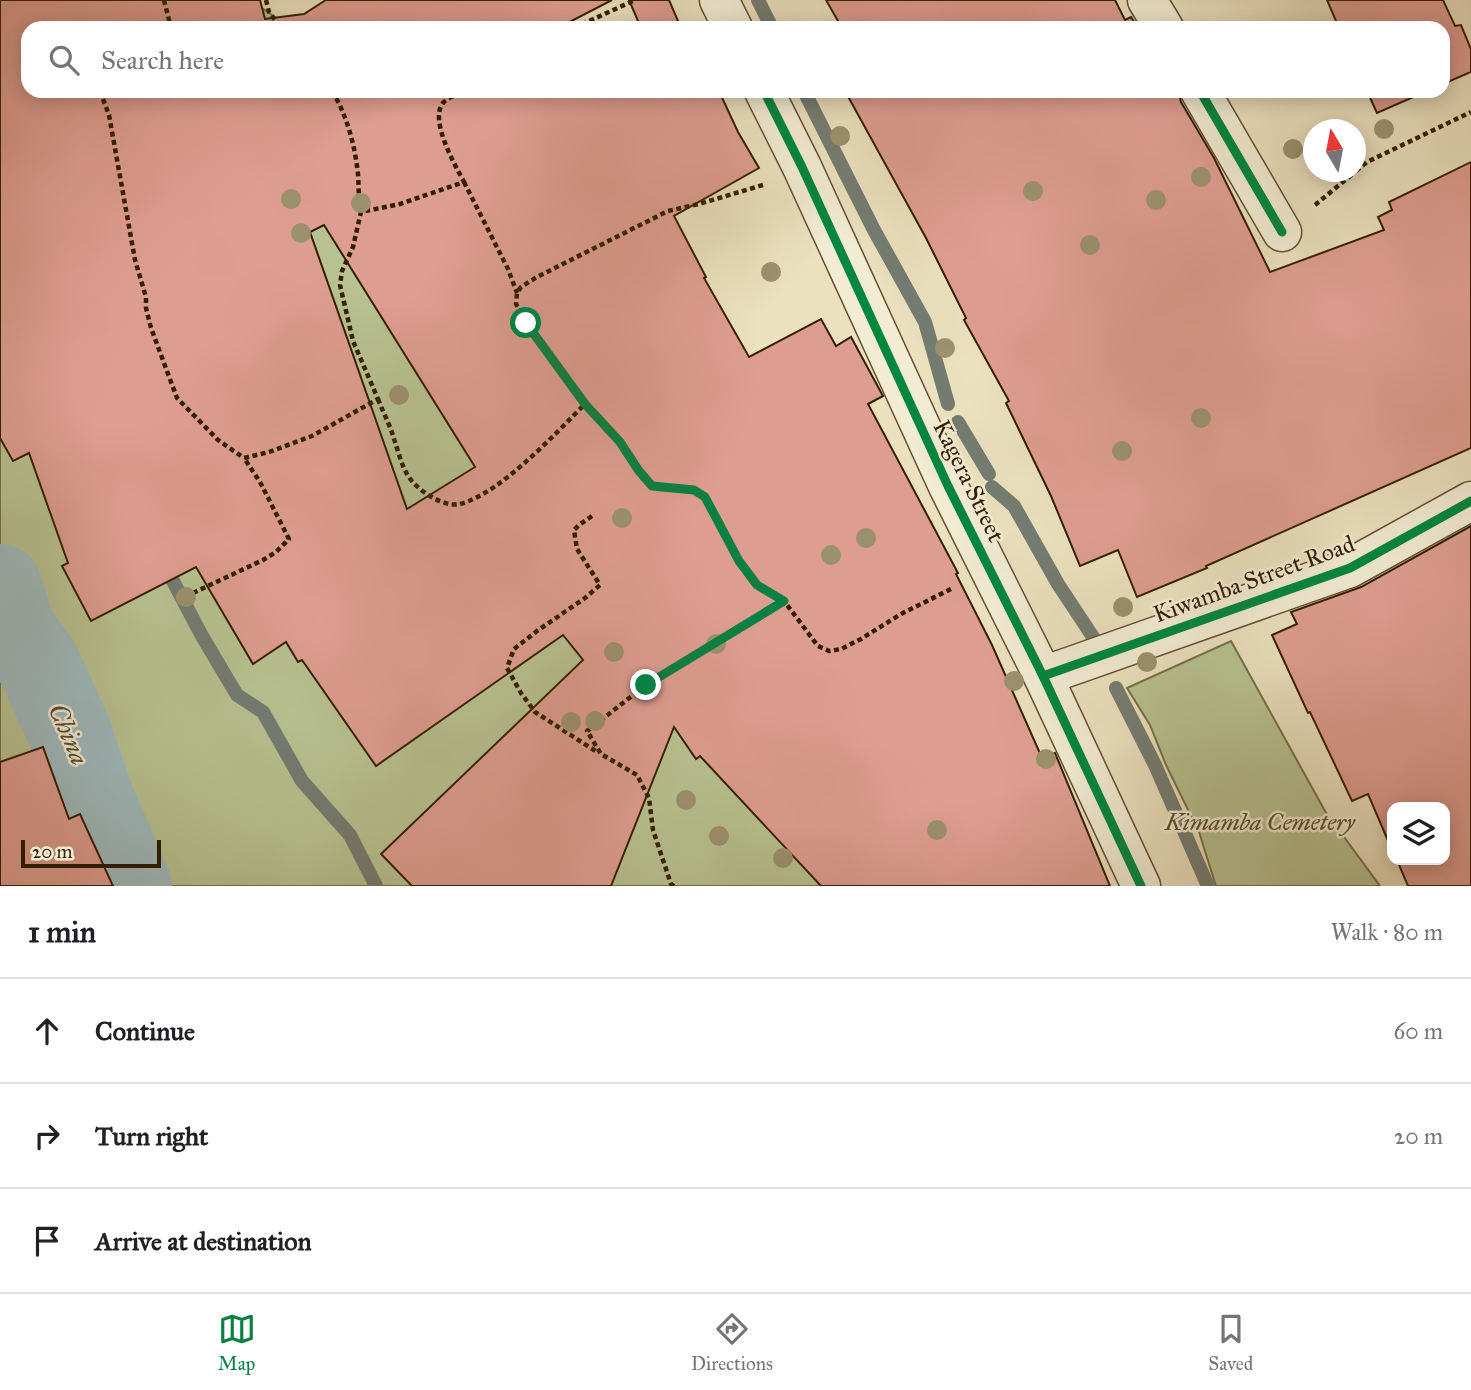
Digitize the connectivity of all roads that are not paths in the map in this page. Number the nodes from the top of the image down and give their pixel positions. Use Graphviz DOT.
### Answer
graph roads {
  1 [pos="719,0"];
  2 [pos="1147,0"];
  3 [pos="730,21"];
  4 [pos="1160,21"];
  5 [pos="768,98"];
  6 [pos="1204,98"];
  7 [pos="1282,232"];
  8 [pos="1471,501"];
  9 [pos="1044,676"];
  10 [pos="1141,886"];
  1 -- 3 [label="street"];
  2 -- 4 [label="street"];
  5 -- 9 [label="street, Kagera Street"];
  6 -- 7 [label="street"];
  8 -- 9 [label="street, Kiwamba Street Road"];
  9 -- 10 [label="street, Kagera Street"];
}
